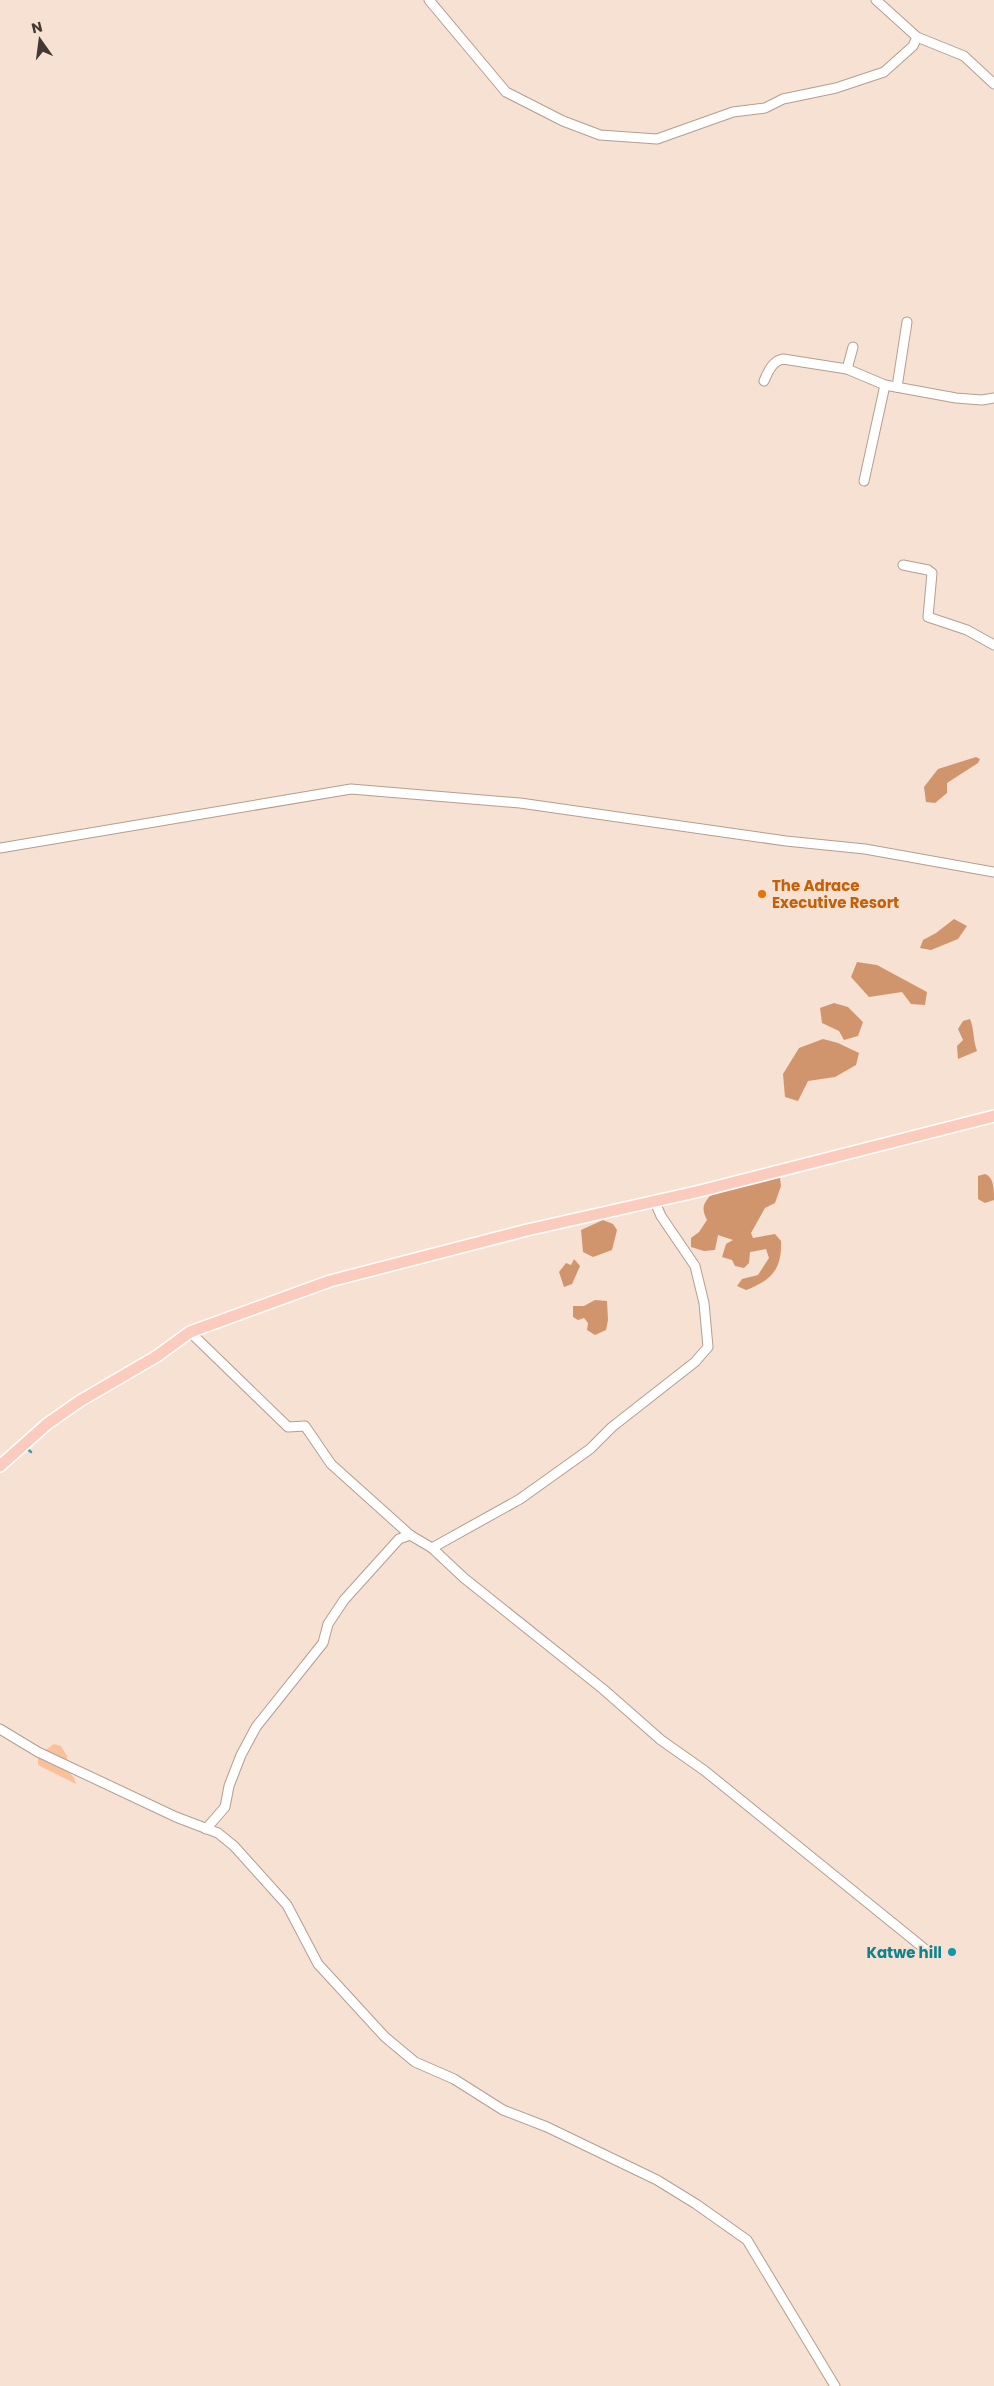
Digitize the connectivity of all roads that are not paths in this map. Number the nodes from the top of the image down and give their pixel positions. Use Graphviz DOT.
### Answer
graph roads {
  1 [pos="429,0"];
  2 [pos="876,0"];
  3 [pos="917,37"];
  4 [pos="994,84"];
  5 [pos="906,322"];
  6 [pos="852,347"];
  7 [pos="847,369"];
  8 [pos="764,381"];
  9 [pos="886,385"];
  10 [pos="897,387"];
  11 [pos="994,398"];
  12 [pos="864,481"];
  13 [pos="903,565"];
  14 [pos="994,646"];
  15 [pos="0,848"];
  16 [pos="994,872"];
  17 [pos="994,1116"];
  18 [pos="654,1200"];
  19 [pos="190,1332"];
  20 [pos="0,1466"];
  21 [pos="410,1535"];
  22 [pos="432,1548"];
  23 [pos="0,1729"];
  24 [pos="206,1829"];
  25 [pos="931,1954"];
  26 [pos="835,2386"];
  1 -- 3 [label="street"];
  2 -- 3 [label="street"];
  3 -- 4 [label="street"];
  5 -- 10 [label="street"];
  6 -- 7 [label="street"];
  7 -- 8 [label="street"];
  7 -- 9 [label="street"];
  9 -- 10 [label="street"];
  9 -- 12 [label="street"];
  10 -- 11 [label="street"];
  13 -- 14 [label="street"];
  15 -- 16 [label="street"];
  17 -- 18 [label="main road"];
  18 -- 19 [label="main road"];
  18 -- 22 [label="street"];
  19 -- 20 [label="main road"];
  19 -- 21 [label="street"];
  21 -- 22 [label="street"];
  21 -- 24 [label="street"];
  22 -- 25 [label="street"];
  23 -- 24 [label="street"];
  24 -- 26 [label="street"];
}
